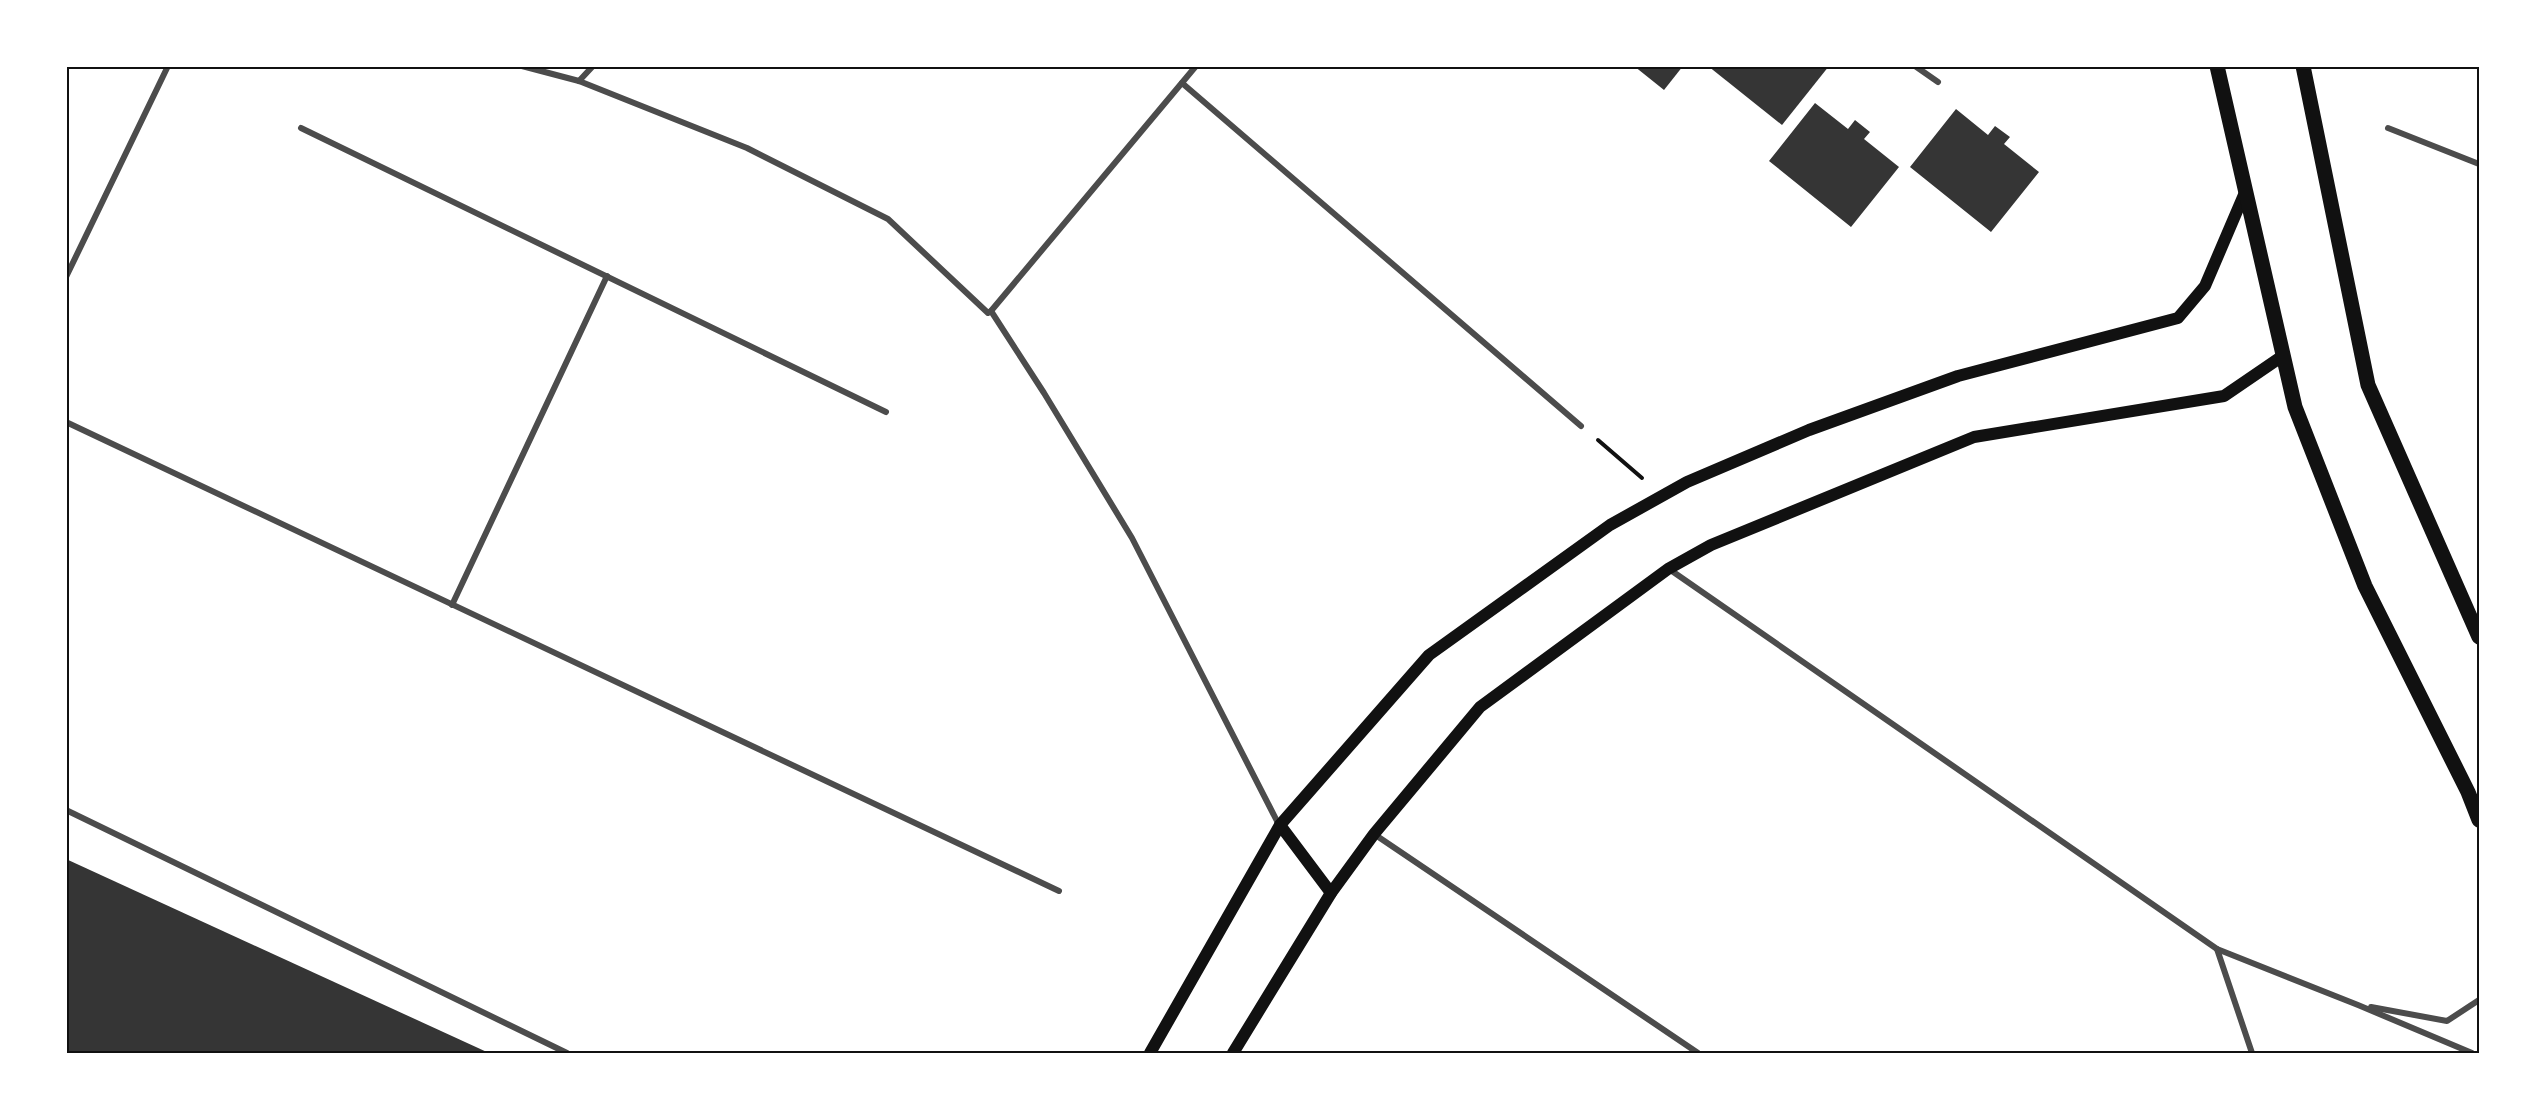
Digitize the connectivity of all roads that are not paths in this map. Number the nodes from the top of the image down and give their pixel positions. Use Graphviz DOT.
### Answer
graph roads {
  1 [pos="168,66"];
  2 [pos="522,66"];
  3 [pos="593,66"];
  4 [pos="1196,66"];
  5 [pos="1916,66"];
  6 [pos="2217,66"];
  7 [pos="2303,66"];
  8 [pos="579,81"];
  9 [pos="1938,82"];
  10 [pos="1182,83"];
  11 [pos="301,128"];
  12 [pos="2388,128"];
  13 [pos="2479,164"];
  14 [pos="2246,190"];
  15 [pos="607,276"];
  16 [pos="66,277"];
  17 [pos="991,311"];
  18 [pos="2283,355"];
  19 [pos="886,412"];
  20 [pos="66,422"];
  21 [pos="1581,426"];
  22 [pos="1668,569"];
  23 [pos="452,605"];
  24 [pos="2479,637"];
  25 [pos="66,810"];
  26 [pos="2479,820"];
  27 [pos="1280,825"];
  28 [pos="1374,834"];
  29 [pos="1059,891"];
  30 [pos="1331,893"];
  31 [pos="2217,950"];
  32 [pos="2479,1000"];
  33 [pos="2358,1005"];
  34 [pos="567,1053"];
  35 [pos="1150,1053"];
  36 [pos="1233,1053"];
  37 [pos="1698,1053"];
  38 [pos="2252,1053"];
  39 [pos="2472,1053"];
  1 -- 16 [label="street"];
  2 -- 8 [label="street"];
  3 -- 8 [label="street"];
  4 -- 10 [label="street"];
  5 -- 9 [label="street"];
  6 -- 14 [label="main road"];
  7 -- 24 [label="main road"];
  8 -- 17 [label="street"];
  10 -- 17 [label="street"];
  10 -- 21 [label="street"];
  11 -- 15 [label="street"];
  12 -- 13 [label="street"];
  14 -- 18 [label="main road"];
  14 -- 27 [label="main road"];
  15 -- 19 [label="street"];
  15 -- 23 [label="street"];
  17 -- 27 [label="street"];
  18 -- 22 [label="main road"];
  18 -- 26 [label="main road"];
  20 -- 23 [label="street"];
  22 -- 28 [label="main road"];
  22 -- 31 [label="street"];
  23 -- 29 [label="street"];
  25 -- 34 [label="street"];
  27 -- 30 [label="main road"];
  27 -- 35 [label="main road"];
  28 -- 30 [label="main road"];
  28 -- 37 [label="street"];
  30 -- 36 [label="main road"];
  31 -- 33 [label="street"];
  31 -- 38 [label="street"];
  32 -- 33 [label="street"];
  33 -- 39 [label="street"];
}
